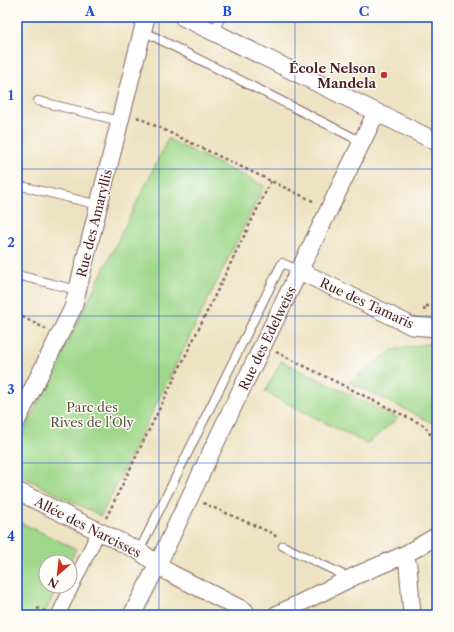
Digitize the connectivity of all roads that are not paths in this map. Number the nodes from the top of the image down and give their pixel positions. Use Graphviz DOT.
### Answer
graph roads {
  1 [pos="183,17"];
  2 [pos="145,24"];
  3 [pos="217,24"];
  4 [pos="38,101"];
  5 [pos="376,113"];
  6 [pos="121,115"];
  7 [pos="362,142"];
  8 [pos="437,142"];
  9 [pos="17,185"];
  10 [pos="99,205"];
  11 [pos="300,271"];
  12 [pos="17,275"];
  13 [pos="77,290"];
  14 [pos="437,328"];
  15 [pos="17,420"];
  16 [pos="17,491"];
  17 [pos="99,532"];
  18 [pos="437,536"];
  19 [pos="282,546"];
  20 [pos="139,551"];
  21 [pos="404,555"];
  22 [pos="158,564"];
  23 [pos="351,578"];
  24 [pos="58,615"];
  25 [pos="132,615"];
  26 [pos="247,615"];
  27 [pos="276,615"];
  28 [pos="412,615"];
  1 -- 3 [label="street"];
  2 -- 6 [label="street, Rue des Amaryllis"];
  2 -- 7 [label="lane"];
  3 -- 5 [label="street"];
  4 -- 6 [label="lane"];
  5 -- 7 [label="street, Rue des Edelweiss"];
  5 -- 8 [label="street"];
  6 -- 10 [label="street, Rue des Amaryllis"];
  7 -- 11 [label="street, Rue des Edelweiss"];
  9 -- 10 [label="lane"];
  10 -- 13 [label="street, Rue des Amaryllis"];
  11 -- 14 [label="street, Rue des Tamaris"];
  11 -- 20 [label="lane"];
  11 -- 22 [label="street, Rue des Edelweiss"];
  12 -- 13 [label="lane"];
  13 -- 15 [label="street, Rue des Amaryllis"];
  16 -- 17 [label="street, Allée des Narcisses"];
  17 -- 20 [label="street, Allée des Narcisses"];
  17 -- 24 [label="street"];
  18 -- 21 [label="street"];
  19 -- 23 [label="lane"];
  20 -- 22 [label="street, Allée des Narcisses"];
  21 -- 23 [label="street"];
  21 -- 28 [label="street"];
  22 -- 25 [label="street, Rue des Edelweiss"];
  22 -- 26 [label="street, Allée des Narcisses"];
  23 -- 27 [label="street"];
}
